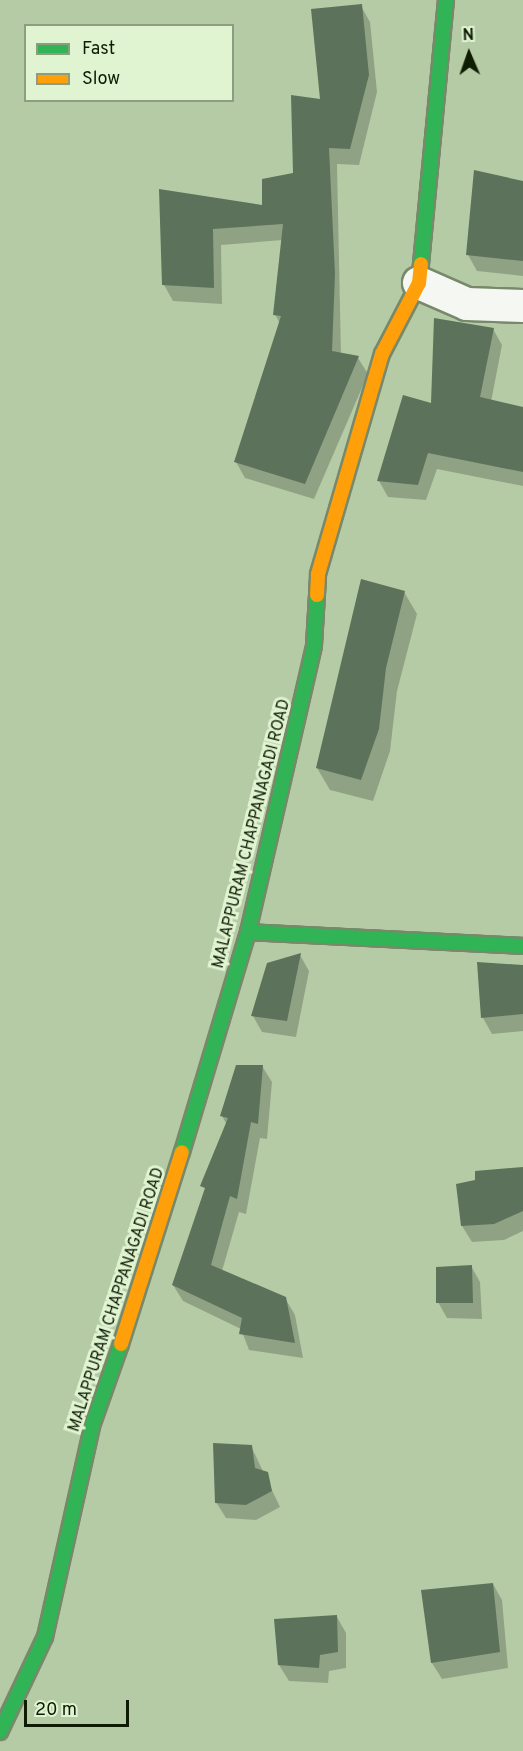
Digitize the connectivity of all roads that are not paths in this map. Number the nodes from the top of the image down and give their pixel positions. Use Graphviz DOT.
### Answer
graph roads {
  1 [pos="446,0"];
  2 [pos="418,283"];
  3 [pos="523,306"];
  4 [pos="248,932"];
  5 [pos="523,946"];
  6 [pos="0,1732"];
  1 -- 2 [label="street, MALAPPURAM CHAPPANAGADI ROAD"];
  2 -- 3 [label="street"];
  2 -- 4 [label="street, MALAPPURAM CHAPPANAGADI ROAD"];
  4 -- 5 [label="street"];
  4 -- 6 [label="street, MALAPPURAM CHAPPANAGADI ROAD"];
}
